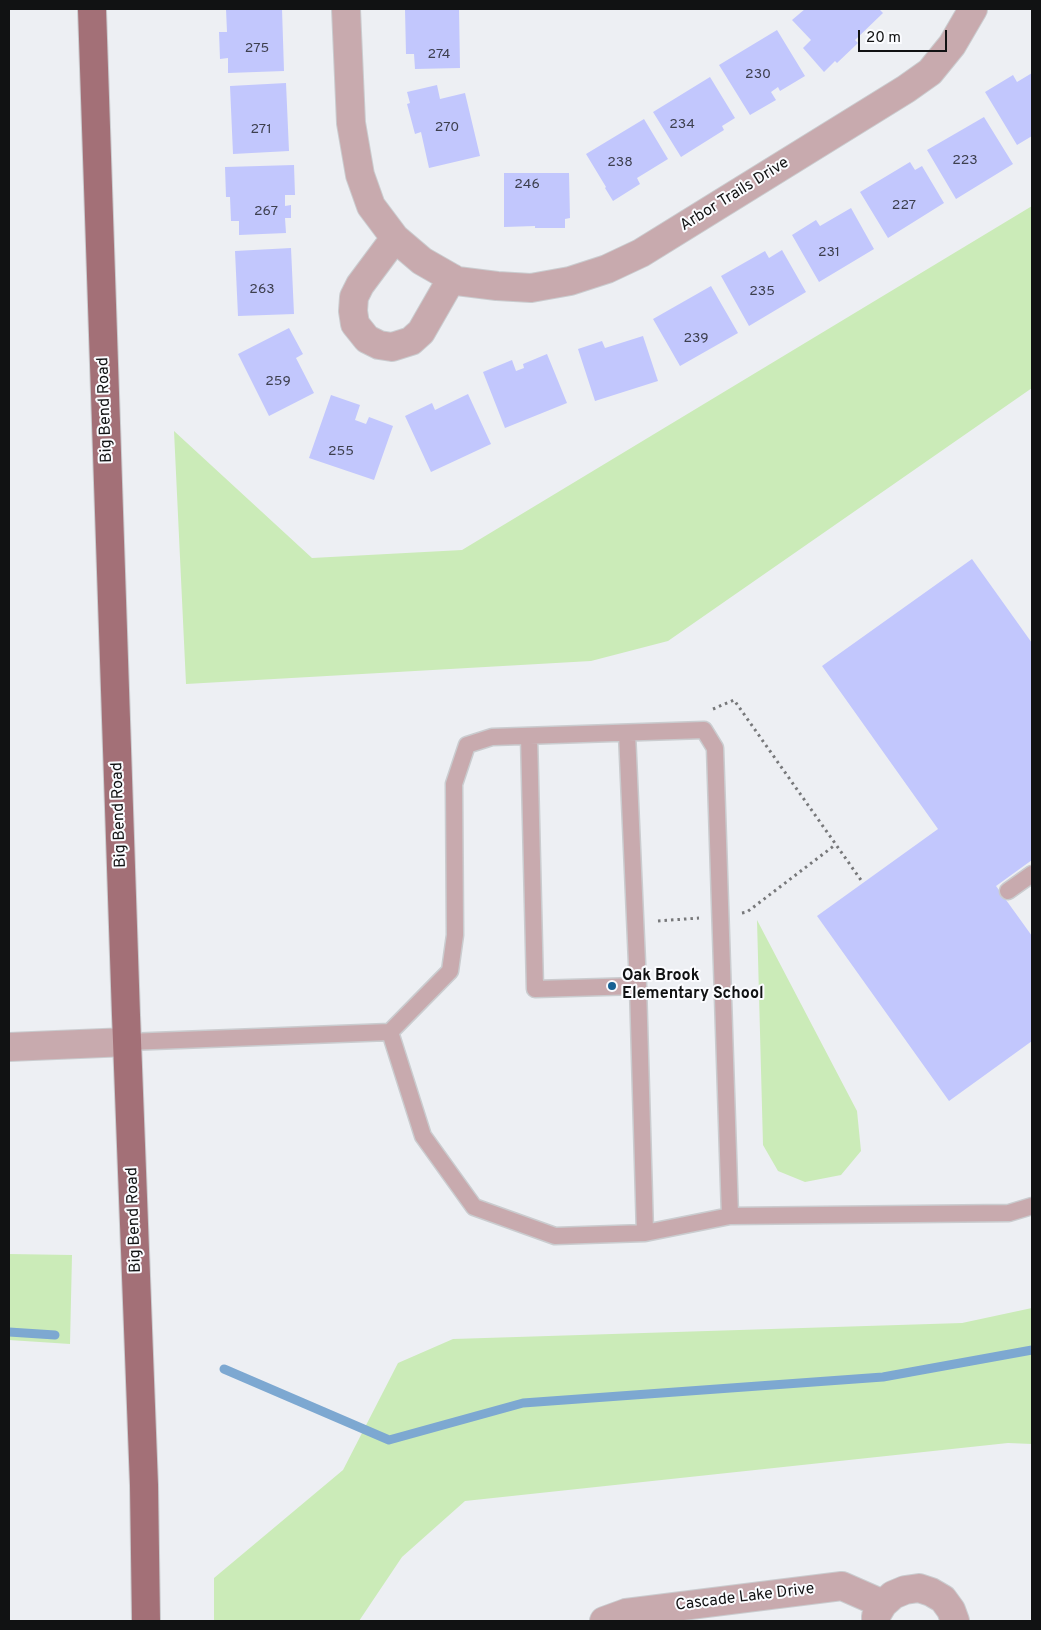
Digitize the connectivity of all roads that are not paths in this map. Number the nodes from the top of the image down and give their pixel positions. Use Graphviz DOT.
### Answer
graph roads {
  1 [pos="92,9"];
  2 [pos="346,9"];
  3 [pos="973,9"];
  4 [pos="395,238"];
  5 [pos="452,278"];
  6 [pos="627,733"];
  7 [pos="529,736"];
  8 [pos="1032,874"];
  9 [pos="1008,891"];
  10 [pos="638,986"];
  11 [pos="390,1032"];
  12 [pos="127,1042"];
  13 [pos="9,1047"];
  14 [pos="1032,1206"];
  15 [pos="730,1216"];
  16 [pos="645,1232"];
  17 [pos="879,1613"];
  18 [pos="146,1621"];
  19 [pos="604,1621"];
  20 [pos="954,1621"];
  1 -- 12 [label="main road, Big Bend Road"];
  2 -- 4 [label="street, Arbor Trails Drive"];
  3 -- 5 [label="street, Arbor Trails Drive"];
  4 -- 5 [label="street, Arbor Trails Drive"];
  4 -- 5 [label="street"];
  6 -- 7 [label="lane"];
  6 -- 10 [label="lane"];
  6 -- 15 [label="lane"];
  7 -- 10 [label="lane"];
  7 -- 11 [label="lane"];
  8 -- 9 [label="lane"];
  10 -- 16 [label="lane"];
  11 -- 12 [label="lane"];
  11 -- 16 [label="lane"];
  12 -- 13 [label="street"];
  12 -- 18 [label="main road, Big Bend Road"];
  14 -- 15 [label="lane"];
  15 -- 16 [label="lane"];
  17 -- 19 [label="street, Cascade Lake Drive"];
  17 -- 20 [label="street, Cascade Lake Drive"];
}
